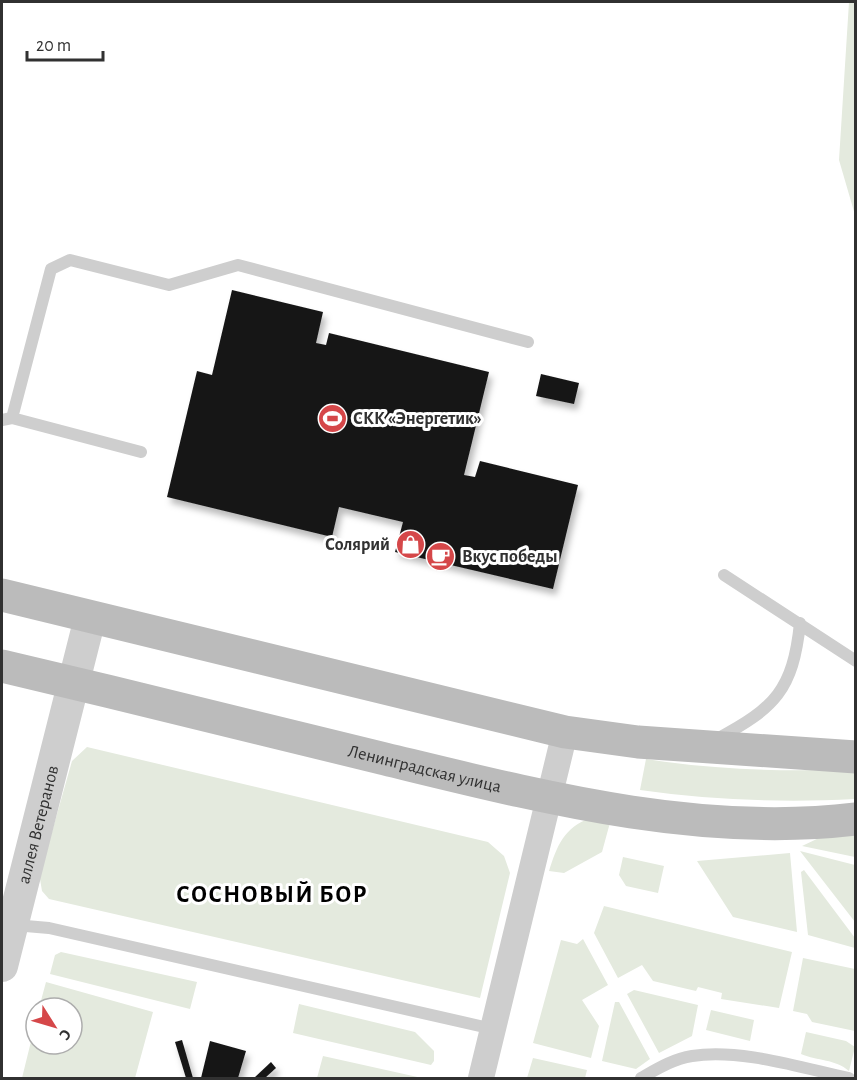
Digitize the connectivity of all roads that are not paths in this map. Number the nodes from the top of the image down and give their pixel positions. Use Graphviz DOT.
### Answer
graph roads {
  1 [pos="528,342"];
  2 [pos="7,419"];
  3 [pos="141,452"];
  4 [pos="724,575"];
  5 [pos="2,595"];
  6 [pos="90,618"];
  7 [pos="800,623"];
  8 [pos="855,661"];
  9 [pos="2,666"];
  10 [pos="74,683"];
  11 [pos="565,732"];
  12 [pos="700,748"];
  13 [pos="855,757"];
  14 [pos="549,799"];
  15 [pos="855,819"];
  16 [pos="7,923"];
  17 [pos="2,966"];
  18 [pos="493,1029"];
  19 [pos="481,1078"];
  20 [pos="641,1078"];
  21 [pos="849,1078"];
  1 -- 2 [label="lane"];
  2 -- 3 [label="lane"];
  4 -- 7 [label="lane"];
  5 -- 6 [label="main road"];
  6 -- 10 [label="street, аллея Ветеранов"];
  6 -- 11 [label="main road"];
  7 -- 8 [label="lane"];
  7 -- 12 [label="lane"];
  9 -- 10 [label="main road, Ленинградская улица"];
  10 -- 14 [label="main road, Ленинградская улица"];
  10 -- 16 [label="street, аллея Ветеранов"];
  11 -- 12 [label="main road"];
  11 -- 14 [label="street"];
  12 -- 13 [label="main road"];
  14 -- 15 [label="main road, Ленинградская улица"];
  14 -- 18 [label="street"];
  16 -- 17 [label="street, аллея Ветеранов"];
  16 -- 18 [label="lane"];
  18 -- 19 [label="street"];
  20 -- 21 [label="lane"];
}
